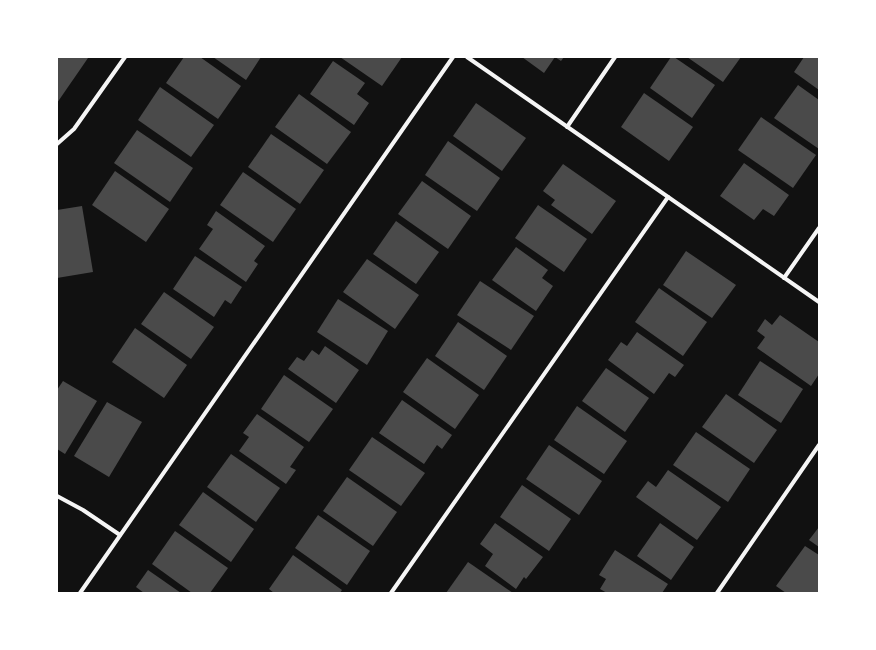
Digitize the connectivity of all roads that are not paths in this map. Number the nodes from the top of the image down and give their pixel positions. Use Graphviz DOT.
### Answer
graph roads {
  1 [pos="125,57"];
  2 [pos="453,57"];
  3 [pos="467,57"];
  4 [pos="615,57"];
  5 [pos="567,127"];
  6 [pos="57,144"];
  7 [pos="668,197"];
  8 [pos="819,228"];
  9 [pos="784,278"];
  10 [pos="819,302"];
  11 [pos="819,445"];
  12 [pos="57,496"];
  13 [pos="120,535"];
  14 [pos="80,593"];
  15 [pos="391,593"];
  16 [pos="717,593"];
  1 -- 6 [label="street"];
  2 -- 13 [label="street"];
  3 -- 5 [label="street"];
  4 -- 5 [label="street"];
  5 -- 7 [label="street"];
  7 -- 9 [label="street"];
  7 -- 15 [label="street"];
  8 -- 9 [label="street"];
  9 -- 10 [label="street"];
  11 -- 16 [label="street"];
  12 -- 13 [label="street"];
  13 -- 14 [label="street"];
}
